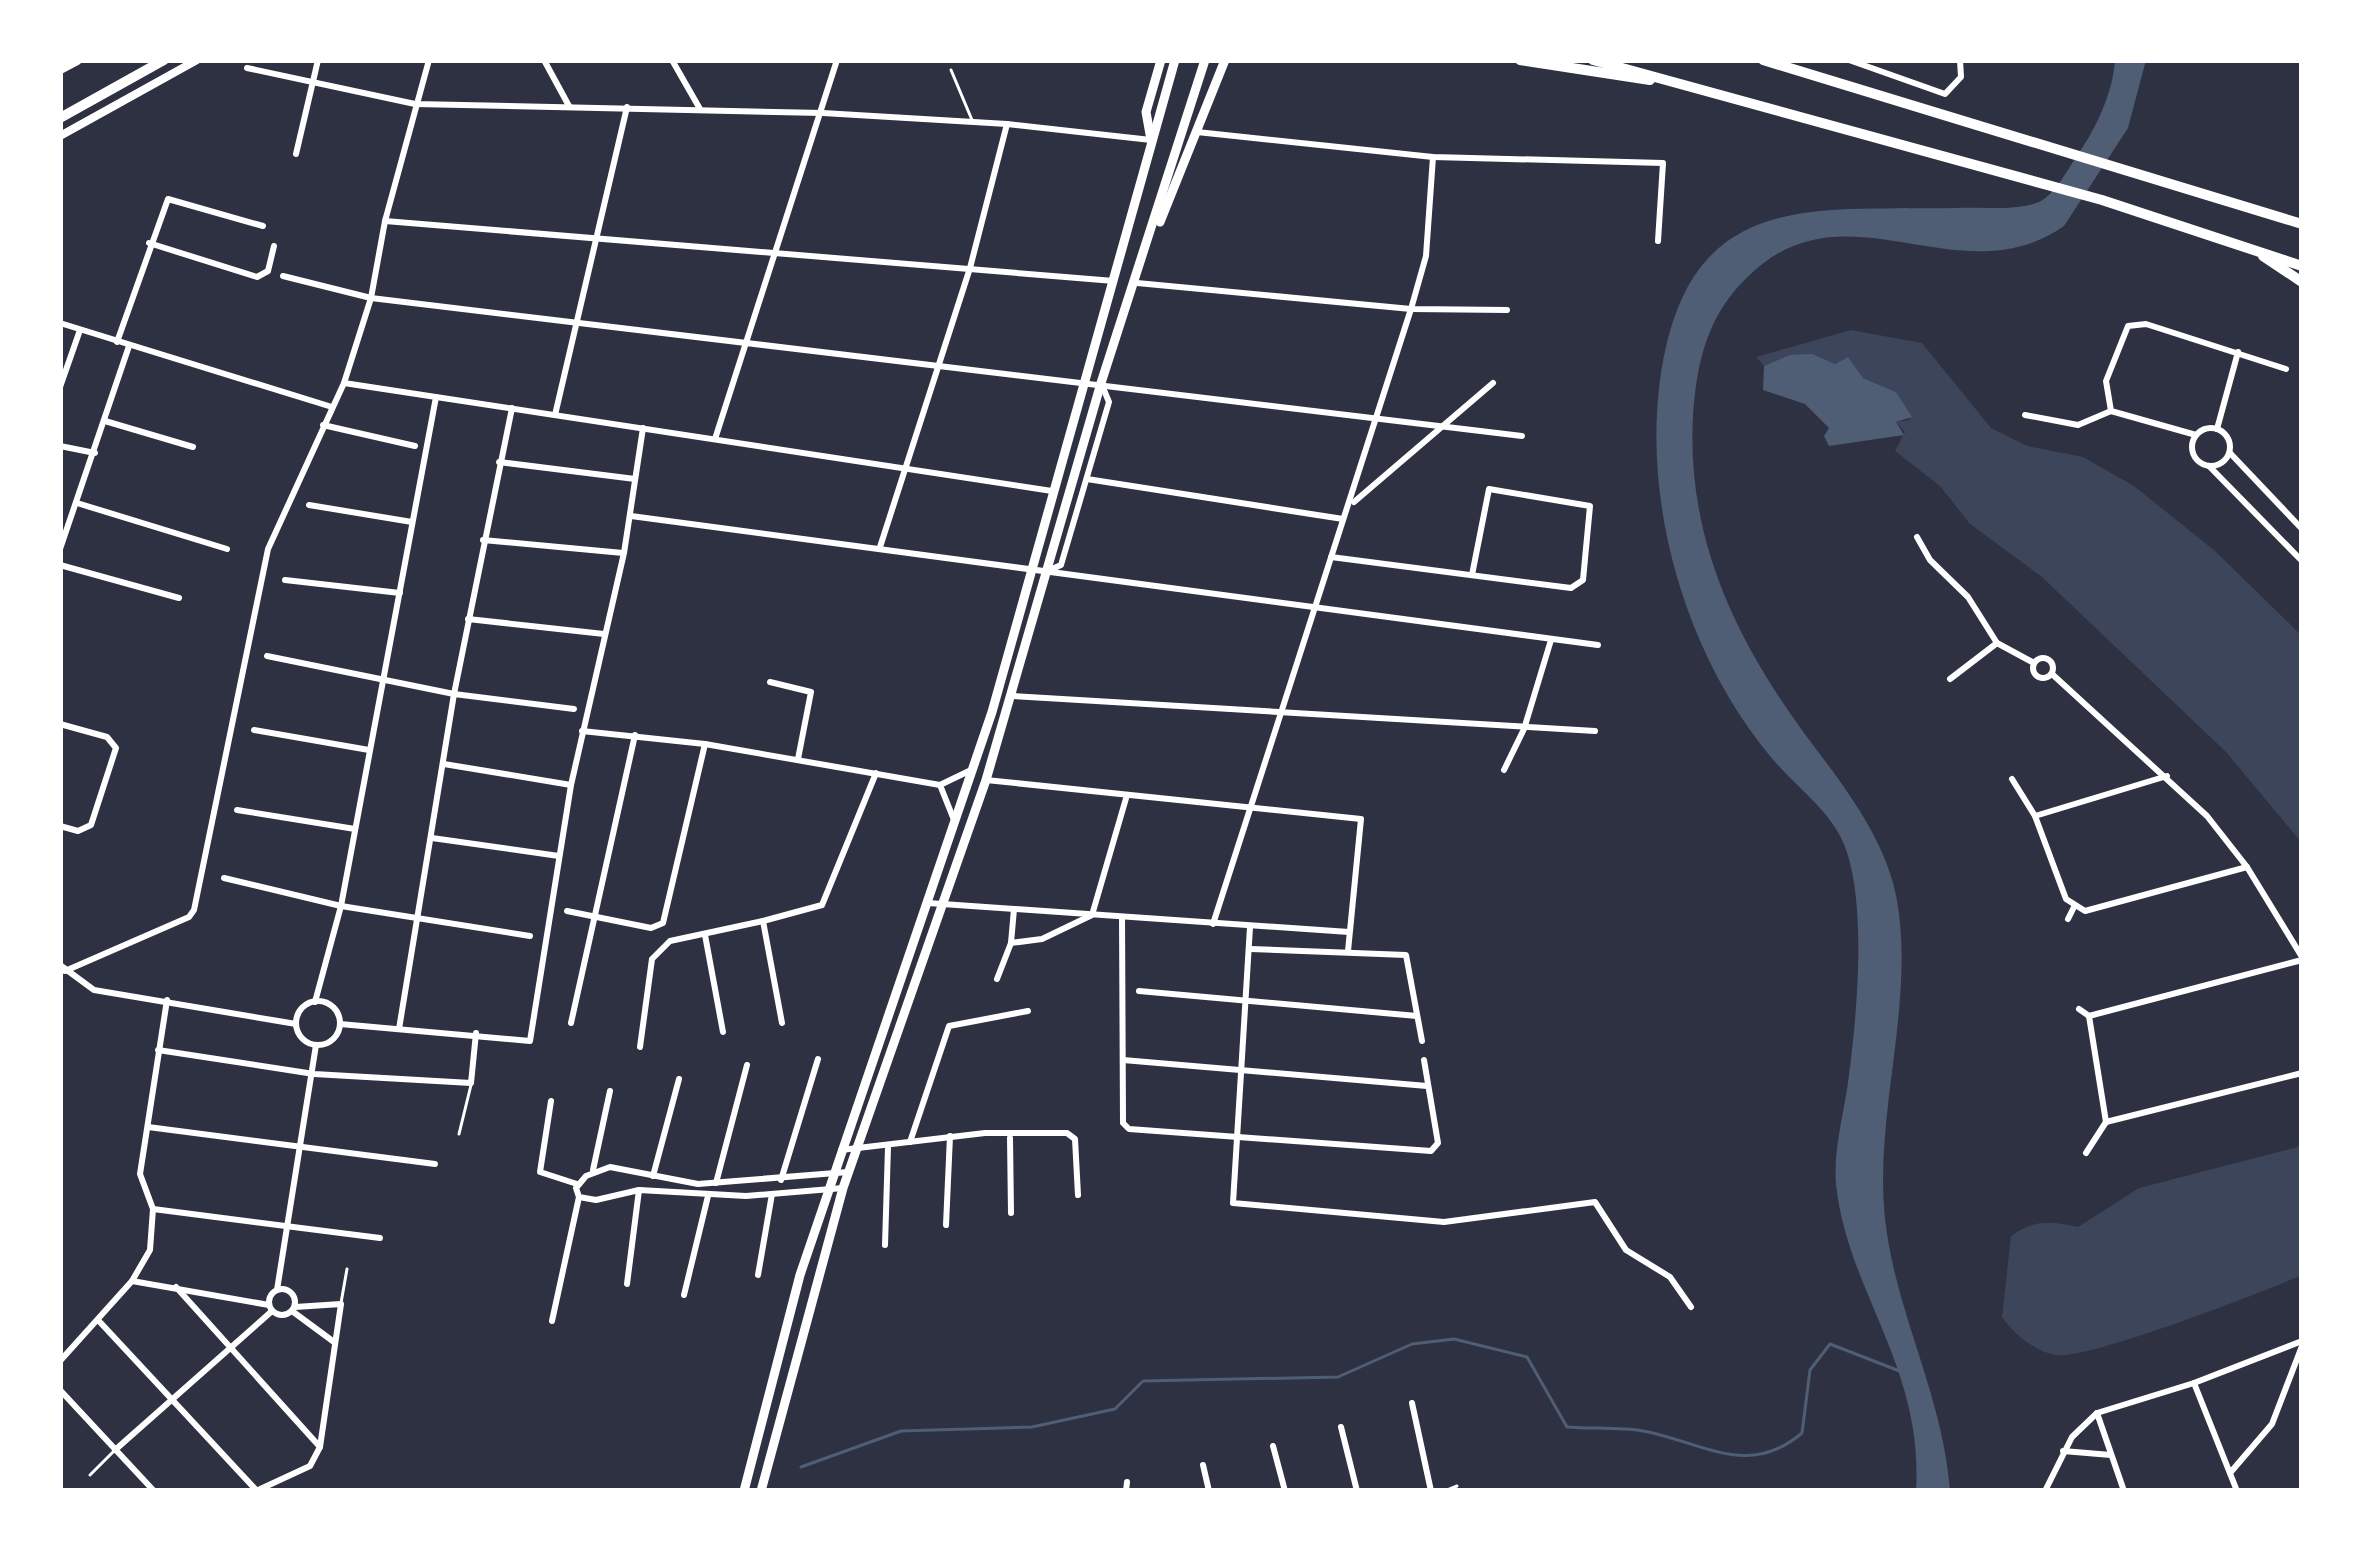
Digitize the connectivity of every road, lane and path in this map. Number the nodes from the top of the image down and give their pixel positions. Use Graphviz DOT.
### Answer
graph roads {
  1 [pos="77,60"];
  2 [pos="164,60"];
  3 [pos="197,60"];
  4 [pos="318,60"];
  5 [pos="429,60"];
  6 [pos="544,60"];
  7 [pos="672,60"];
  8 [pos="837,60"];
  9 [pos="1161,60"];
  10 [pos="1174,60"];
  11 [pos="1205,60"];
  12 [pos="1225,60"];
  13 [pos="1520,60"];
  14 [pos="1593,60"];
  15 [pos="1762,60"];
  16 [pos="1849,60"];
  17 [pos="1960,60"];
  18 [pos="247,68"];
  19 [pos="60,69"];
  20 [pos="951,70"];
  21 [pos="1683,83"];
  22 [pos="312,85"];
  23 [pos="415,104"];
  24 [pos="569,106"];
  25 [pos="627,107"];
  26 [pos="700,109"];
  27 [pos="823,113"];
  28 [pos="60,118"];
  29 [pos="972,122"];
  30 [pos="1006,124"];
  31 [pos="1197,132"];
  32 [pos="60,136"];
  33 [pos="1151,140"];
  34 [pos="296,154"];
  35 [pos="1433,157"];
  36 [pos="385,221"];
  37 [pos="2302,224"];
  38 [pos="1156,225"];
  39 [pos="263,226"];
  40 [pos="599,234"];
  41 [pos="1658,241"];
  42 [pos="149,243"];
  43 [pos="274,246"];
  44 [pos="778,249"];
  45 [pos="2261,253"];
  46 [pos="2302,266"];
  47 [pos="970,268"];
  48 [pos="283,276"];
  49 [pos="1114,281"];
  50 [pos="2302,282"];
  51 [pos="1137,283"];
  52 [pos="371,298"];
  53 [pos="1411,309"];
  54 [pos="1508,310"];
  55 [pos="60,323"];
  56 [pos="578,323"];
  57 [pos="80,329"];
  58 [pos="117,342"];
  59 [pos="745,344"];
  60 [pos="129,346"];
  61 [pos="2238,352"];
  62 [pos="936,368"];
  63 [pos="2286,370"];
  64 [pos="1087,381"];
  65 [pos="344,383"];
  66 [pos="1101,383"];
  67 [pos="1493,383"];
  68 [pos="60,387"];
  69 [pos="436,397"];
  70 [pos="332,408"];
  71 [pos="512,409"];
  72 [pos="2110,411"];
  73 [pos="556,415"];
  74 [pos="2025,415"];
  75 [pos="1373,417"];
  76 [pos="105,421"];
  77 [pos="323,425"];
  78 [pos="1443,426"];
  79 [pos="643,428"];
  80 [pos="2217,429"];
  81 [pos="2196,435"];
  82 [pos="1522,436"];
  83 [pos="715,440"];
  84 [pos="60,446"];
  85 [pos="416,446"];
  86 [pos="193,447"];
  87 [pos="2230,452"];
  88 [pos="95,453"];
  89 [pos="500,462"];
  90 [pos="2209,466"];
  91 [pos="903,468"];
  92 [pos="635,479"];
  93 [pos="1087,479"];
  94 [pos="1056,491"];
  95 [pos="77,502"];
  96 [pos="1352,504"];
  97 [pos="309,505"];
  98 [pos="631,516"];
  99 [pos="1343,519"];
  100 [pos="412,523"];
  101 [pos="2302,529"];
  102 [pos="1917,538"];
  103 [pos="483,540"];
  104 [pos="880,547"];
  105 [pos="227,548"];
  106 [pos="60,549"];
  107 [pos="624,554"];
  108 [pos="1330,557"];
  109 [pos="2302,561"];
  110 [pos="60,565"];
  111 [pos="1035,567"];
  112 [pos="1048,570"];
  113 [pos="1472,575"];
  114 [pos="285,580"];
  115 [pos="400,593"];
  116 [pos="179,598"];
  117 [pos="1313,606"];
  118 [pos="469,619"];
  119 [pos="604,634"];
  120 [pos="1551,640"];
  121 [pos="1997,643"];
  122 [pos="1598,646"];
  123 [pos="267,656"];
  124 [pos="383,676"];
  125 [pos="1950,679"];
  126 [pos="770,682"];
  127 [pos="454,694"];
  128 [pos="1013,696"];
  129 [pos="574,709"];
  130 [pos="1281,714"];
  131 [pos="60,724"];
  132 [pos="1524,729"];
  133 [pos="254,730"];
  134 [pos="582,731"];
  135 [pos="1595,731"];
  136 [pos="635,735"];
  137 [pos="705,744"];
  138 [pos="369,750"];
  139 [pos="798,760"];
  140 [pos="444,764"];
  141 [pos="972,769"];
  142 [pos="1504,770"];
  143 [pos="876,773"];
  144 [pos="2168,776"];
  145 [pos="2012,779"];
  146 [pos="986,780"];
  147 [pos="571,785"];
  148 [pos="940,785"];
  149 [pos="1127,795"];
  150 [pos="1249,807"];
  151 [pos="237,810"];
  152 [pos="2035,816"];
  153 [pos="954,820"];
  154 [pos="60,826"];
  155 [pos="355,829"];
  156 [pos="431,838"];
  157 [pos="559,856"];
  158 [pos="2247,867"];
  159 [pos="224,878"];
  160 [pos="943,902"];
  161 [pos="926,903"];
  162 [pos="341,905"];
  163 [pos="2074,907"];
  164 [pos="1014,909"];
  165 [pos="567,911"];
  166 [pos="1092,915"];
  167 [pos="419,917"];
  168 [pos="1122,917"];
  169 [pos="598,919"];
  170 [pos="2068,919"];
  171 [pos="763,921"];
  172 [pos="1214,924"];
  173 [pos="1250,927"];
  174 [pos="1349,932"];
  175 [pos="705,935"];
  176 [pos="530,936"];
  177 [pos="1011,943"];
  178 [pos="1251,949"];
  179 [pos="1348,951"];
  180 [pos="2302,958"];
  181 [pos="62,968"];
  182 [pos="997,979"];
  183 [pos="1139,991"];
  184 [pos="167,1000"];
  185 [pos="1246,1000"];
  186 [pos="315,1002"];
  187 [pos="2079,1009"];
  188 [pos="1028,1011"];
  189 [pos="1417,1016"];
  190 [pos="2089,1016"];
  191 [pos="571,1022"];
  192 [pos="782,1023"];
  193 [pos="296,1024"];
  194 [pos="340,1024"];
  195 [pos="399,1030"];
  196 [pos="723,1032"];
  197 [pos="476,1033"];
  198 [pos="1422,1041"];
  199 [pos="316,1045"];
  200 [pos="640,1047"];
  201 [pos="158,1050"];
  202 [pos="818,1059"];
  203 [pos="1124,1060"];
  204 [pos="1424,1060"];
  205 [pos="746,1065"];
  206 [pos="1240,1070"];
  207 [pos="314,1073"];
  208 [pos="2302,1073"];
  209 [pos="679,1079"];
  210 [pos="471,1083"];
  211 [pos="1427,1086"];
  212 [pos="610,1091"];
  213 [pos="550,1101"];
  214 [pos="2106,1122"];
  215 [pos="148,1126"];
  216 [pos="459,1134"];
  217 [pos="950,1136"];
  218 [pos="1010,1137"];
  219 [pos="1234,1137"];
  220 [pos="910,1142"];
  221 [pos="888,1147"];
  222 [pos="304,1148"];
  223 [pos="841,1150"];
  224 [pos="856,1150"];
  225 [pos="2086,1153"];
  226 [pos="435,1164"];
  227 [pos="593,1172"];
  228 [pos="848,1172"];
  229 [pos="835,1173"];
  230 [pos="653,1176"];
  231 [pos="781,1180"];
  232 [pos="577,1184"];
  233 [pos="716,1184"];
  234 [pos="836,1188"];
  235 [pos="639,1190"];
  236 [pos="772,1194"];
  237 [pos="1078,1195"];
  238 [pos="708,1196"];
  239 [pos="579,1197"];
  240 [pos="153,1209"];
  241 [pos="1011,1213"];
  242 [pos="946,1225"];
  243 [pos="290,1228"];
  244 [pos="380,1238"];
  245 [pos="885,1244"];
  246 [pos="347,1269"];
  247 [pos="758,1275"];
  248 [pos="132,1281"];
  249 [pos="626,1284"];
  250 [pos="176,1287"];
  251 [pos="277,1290"];
  252 [pos="684,1295"];
  253 [pos="341,1304"];
  254 [pos="1691,1307"];
  255 [pos="270,1308"];
  256 [pos="293,1309"];
  257 [pos="98,1320"];
  258 [pos="553,1321"];
  259 [pos="334,1342"];
  260 [pos="2302,1344"];
  261 [pos="229,1348"];
  262 [pos="60,1361"];
  263 [pos="2194,1383"];
  264 [pos="60,1390"];
  265 [pos="171,1397"];
  266 [pos="1412,1403"];
  267 [pos="2097,1413"];
  268 [pos="1341,1427"];
  269 [pos="1273,1446"];
  270 [pos="320,1447"];
  271 [pos="115,1450"];
  272 [pos="2063,1451"];
  273 [pos="2110,1455"];
  274 [pos="1203,1465"];
  275 [pos="2230,1473"];
  276 [pos="90,1475"];
  277 [pos="1457,1486"];
  278 [pos="154,1491"];
  279 [pos="257,1491"];
  280 [pos="744,1491"];
  281 [pos="761,1491"];
  282 [pos="1210,1491"];
  283 [pos="1285,1491"];
  284 [pos="1358,1491"];
  285 [pos="1431,1491"];
  286 [pos="1445,1491"];
  287 [pos="2045,1491"];
  288 [pos="2124,1491"];
  289 [pos="2237,1491"];
  1 -- 19 [label="highway"];
  2 -- 28 [label="highway"];
  3 -- 32 [label="street"];
  4 -- 22 [label="street"];
  5 -- 23 [label="street"];
  6 -- 24 [label="street"];
  7 -- 26 [label="street"];
  8 -- 27 [label="street"];
  9 -- 33 [label="main road"];
  10 -- 33 [label="main road"];
  11 -- 38 [label="main road"];
  12 -- 31 [label="main road"];
  13 -- 21 [label="highway"];
  14 -- 21 [label="highway"];
  15 -- 37 [label="highway"];
  16 -- 17 [label="street"];
  18 -- 22 [label="street"];
  20 -- 29 [label="lane"];
  21 -- 45 [label="highway"];
  22 -- 23 [label="street"];
  22 -- 34 [label="street"];
  23 -- 24 [label="street"];
  23 -- 36 [label="street"];
  24 -- 25 [label="street"];
  25 -- 26 [label="street"];
  25 -- 40 [label="street"];
  26 -- 27 [label="street"];
  27 -- 29 [label="street"];
  27 -- 44 [label="street"];
  29 -- 30 [label="street"];
  30 -- 33 [label="street"];
  30 -- 47 [label="street"];
  31 -- 35 [label="street"];
  31 -- 38 [label="main road"];
  33 -- 49 [label="main road"];
  35 -- 41 [label="street"];
  35 -- 53 [label="street"];
  36 -- 40 [label="street"];
  36 -- 52 [label="street"];
  38 -- 51 [label="main road"];
  39 -- 42 [label="street"];
  40 -- 44 [label="street"];
  40 -- 56 [label="street"];
  42 -- 43 [label="street"];
  42 -- 58 [label="street"];
  44 -- 47 [label="street"];
  44 -- 59 [label="street"];
  45 -- 46 [label="highway"];
  45 -- 50 [label="highway"];
  47 -- 49 [label="street"];
  47 -- 62 [label="street"];
  48 -- 52 [label="street"];
  49 -- 64 [label="main road"];
  51 -- 53 [label="street"];
  51 -- 66 [label="main road"];
  52 -- 56 [label="street"];
  52 -- 65 [label="street"];
  53 -- 54 [label="street"];
  53 -- 75 [label="street"];
  55 -- 57 [label="street"];
  56 -- 59 [label="street"];
  56 -- 73 [label="street"];
  57 -- 58 [label="street"];
  57 -- 68 [label="street"];
  58 -- 60 [label="street"];
  59 -- 62 [label="street"];
  59 -- 83 [label="street"];
  60 -- 70 [label="street"];
  60 -- 76 [label="street"];
  61 -- 63 [label="street"];
  61 -- 72 [label="street"];
  61 -- 80 [label="street"];
  62 -- 64 [label="street"];
  62 -- 91 [label="street"];
  64 -- 66 [label="street"];
  64 -- 94 [label="main road"];
  65 -- 69 [label="street"];
  65 -- 70 [label="street"];
  66 -- 75 [label="street"];
  66 -- 93 [label="street"];
  66 -- 112 [label="main road"];
  67 -- 78 [label="street"];
  69 -- 71 [label="street"];
  69 -- 100 [label="street"];
  70 -- 77 [label="street"];
  71 -- 73 [label="street"];
  71 -- 89 [label="street"];
  72 -- 74 [label="street"];
  72 -- 81 [label="street"];
  73 -- 79 [label="street"];
  75 -- 78 [label="street"];
  75 -- 96 [label="street"];
  76 -- 86 [label="street"];
  76 -- 88 [label="street"];
  77 -- 85 [label="street"];
  77 -- 181 [label="street"];
  78 -- 82 [label="street"];
  78 -- 96 [label="street"];
  79 -- 83 [label="street"];
  79 -- 92 [label="street"];
  80 -- 81 [label="street"];
  80 -- 87 [label="street"];
  81 -- 90 [label="street"];
  83 -- 91 [label="street"];
  84 -- 88 [label="street"];
  87 -- 90 [label="street"];
  87 -- 101 [label="street"];
  88 -- 95 [label="street"];
  89 -- 92 [label="street"];
  89 -- 103 [label="street"];
  90 -- 109 [label="street"];
  91 -- 94 [label="street"];
  91 -- 104 [label="street"];
  92 -- 98 [label="street"];
  93 -- 99 [label="street"];
  93 -- 112 [label="street"];
  94 -- 111 [label="main road"];
  95 -- 105 [label="street"];
  95 -- 106 [label="street"];
  96 -- 99 [label="street"];
  97 -- 100 [label="street"];
  98 -- 104 [label="street"];
  98 -- 107 [label="street"];
  99 -- 108 [label="street"];
  100 -- 115 [label="street"];
  102 -- 121 [label="street"];
  103 -- 107 [label="street"];
  103 -- 118 [label="street"];
  104 -- 111 [label="street"];
  107 -- 119 [label="street"];
  108 -- 113 [label="street"];
  108 -- 117 [label="street"];
  110 -- 116 [label="street"];
  111 -- 112 [label="street"];
  111 -- 141 [label="main road"];
  112 -- 117 [label="street"];
  112 -- 128 [label="main road"];
  113 -- 113 [label="street"];
  114 -- 115 [label="street"];
  115 -- 124 [label="street"];
  117 -- 120 [label="street"];
  117 -- 130 [label="street"];
  118 -- 119 [label="street"];
  118 -- 127 [label="street"];
  119 -- 134 [label="street"];
  120 -- 122 [label="street"];
  120 -- 132 [label="street"];
  121 -- 125 [label="street"];
  121 -- 144 [label="street"];
  123 -- 124 [label="street"];
  124 -- 127 [label="street"];
  124 -- 138 [label="street"];
  126 -- 139 [label="street"];
  127 -- 129 [label="street"];
  127 -- 140 [label="street"];
  128 -- 130 [label="street"];
  128 -- 146 [label="main road"];
  130 -- 132 [label="street"];
  130 -- 150 [label="street"];
  131 -- 154 [label="street"];
  132 -- 135 [label="street"];
  132 -- 142 [label="street"];
  133 -- 138 [label="street"];
  134 -- 136 [label="street"];
  134 -- 147 [label="street"];
  136 -- 137 [label="street"];
  136 -- 169 [label="street"];
  137 -- 139 [label="street"];
  137 -- 169 [label="street"];
  138 -- 155 [label="street"];
  139 -- 143 [label="street"];
  140 -- 147 [label="street"];
  140 -- 156 [label="street"];
  141 -- 148 [label="street"];
  141 -- 153 [label="main road"];
  143 -- 148 [label="street"];
  143 -- 171 [label="street"];
  144 -- 152 [label="street"];
  144 -- 158 [label="street"];
  145 -- 152 [label="street"];
  146 -- 149 [label="street"];
  146 -- 160 [label="main road"];
  147 -- 157 [label="street"];
  148 -- 153 [label="street"];
  149 -- 150 [label="street"];
  149 -- 166 [label="street"];
  150 -- 172 [label="street"];
  150 -- 174 [label="street"];
  151 -- 155 [label="street"];
  152 -- 163 [label="street"];
  153 -- 161 [label="main road"];
  155 -- 162 [label="street"];
  156 -- 157 [label="street"];
  156 -- 167 [label="street"];
  157 -- 197 [label="street"];
  158 -- 163 [label="street"];
  158 -- 180 [label="street"];
  159 -- 162 [label="street"];
  160 -- 161 [label="street"];
  160 -- 164 [label="street"];
  160 -- 224 [label="main road"];
  161 -- 223 [label="main road"];
  162 -- 167 [label="street"];
  162 -- 186 [label="street"];
  163 -- 170 [label="street"];
  164 -- 166 [label="street"];
  164 -- 177 [label="street"];
  165 -- 169 [label="street"];
  166 -- 168 [label="street"];
  166 -- 177 [label="street"];
  167 -- 176 [label="street"];
  167 -- 195 [label="street"];
  168 -- 172 [label="street"];
  168 -- 203 [label="street"];
  169 -- 191 [label="street"];
  171 -- 175 [label="street"];
  171 -- 192 [label="street"];
  172 -- 173 [label="street"];
  173 -- 174 [label="street"];
  173 -- 178 [label="street"];
  174 -- 179 [label="street"];
  175 -- 196 [label="street"];
  175 -- 200 [label="street"];
  177 -- 182 [label="street"];
  178 -- 179 [label="street"];
  178 -- 185 [label="street"];
  179 -- 189 [label="street"];
  180 -- 190 [label="street"];
  181 -- 184 [label="street"];
  183 -- 185 [label="street"];
  184 -- 193 [label="street"];
  184 -- 201 [label="street"];
  185 -- 189 [label="street"];
  185 -- 206 [label="street"];
  186 -- 193 [label="street"];
  186 -- 194 [label="street"];
  187 -- 190 [label="street"];
  188 -- 220 [label="street"];
  189 -- 198 [label="street"];
  190 -- 214 [label="street"];
  193 -- 199 [label="street"];
  194 -- 195 [label="street"];
  194 -- 199 [label="street"];
  195 -- 197 [label="street"];
  197 -- 210 [label="street"];
  199 -- 207 [label="street"];
  201 -- 207 [label="street"];
  201 -- 215 [label="street"];
  202 -- 231 [label="street"];
  203 -- 206 [label="street"];
  203 -- 219 [label="street"];
  204 -- 211 [label="street"];
  205 -- 233 [label="street"];
  206 -- 211 [label="street"];
  206 -- 219 [label="street"];
  207 -- 210 [label="street"];
  207 -- 222 [label="street"];
  208 -- 214 [label="street"];
  209 -- 230 [label="street"];
  210 -- 216 [label="lane"];
  211 -- 219 [label="street"];
  212 -- 227 [label="street"];
  213 -- 232 [label="street"];
  214 -- 225 [label="street"];
  215 -- 222 [label="street"];
  215 -- 240 [label="street"];
  217 -- 218 [label="street"];
  217 -- 220 [label="street"];
  217 -- 242 [label="street"];
  218 -- 237 [label="street"];
  218 -- 241 [label="street"];
  219 -- 254 [label="street"];
  220 -- 221 [label="street"];
  221 -- 224 [label="street"];
  221 -- 245 [label="street"];
  222 -- 226 [label="street"];
  222 -- 243 [label="street"];
  223 -- 224 [label="street"];
  223 -- 229 [label="main road"];
  224 -- 228 [label="main road"];
  227 -- 230 [label="street"];
  227 -- 232 [label="street"];
  228 -- 229 [label="street"];
  228 -- 234 [label="main road"];
  229 -- 231 [label="street"];
  229 -- 234 [label="main road"];
  230 -- 233 [label="street"];
  231 -- 233 [label="street"];
  232 -- 239 [label="street"];
  234 -- 236 [label="street"];
  234 -- 280 [label="main road"];
  234 -- 281 [label="main road"];
  235 -- 238 [label="street"];
  235 -- 239 [label="street"];
  235 -- 249 [label="street"];
  236 -- 238 [label="street"];
  236 -- 247 [label="street"];
  238 -- 252 [label="street"];
  239 -- 258 [label="street"];
  240 -- 243 [label="street"];
  240 -- 248 [label="street"];
  243 -- 244 [label="street"];
  243 -- 251 [label="street"];
  246 -- 253 [label="lane"];
  248 -- 250 [label="street"];
  248 -- 257 [label="street"];
  250 -- 255 [label="street"];
  250 -- 261 [label="street"];
  251 -- 255 [label="street"];
  251 -- 256 [label="street"];
  253 -- 256 [label="street"];
  253 -- 259 [label="street"];
  255 -- 256 [label="street"];
  255 -- 261 [label="street"];
  256 -- 259 [label="street"];
  257 -- 262 [label="street"];
  257 -- 265 [label="street"];
  259 -- 270 [label="street"];
  260 -- 263 [label="street"];
  260 -- 275 [label="street"];
  261 -- 265 [label="street"];
  261 -- 270 [label="street"];
  263 -- 267 [label="street"];
  263 -- 275 [label="street"];
  264 -- 271 [label="street"];
  265 -- 271 [label="street"];
  265 -- 279 [label="street"];
  266 -- 285 [label="street"];
  267 -- 272 [label="street"];
  267 -- 273 [label="street"];
  268 -- 284 [label="street"];
  269 -- 283 [label="street"];
  270 -- 279 [label="street"];
  271 -- 276 [label="lane"];
  271 -- 278 [label="street"];
  272 -- 273 [label="street"];
  272 -- 287 [label="street"];
  273 -- 288 [label="street"];
  274 -- 282 [label="street"];
  275 -- 289 [label="street"];
  277 -- 286 [label="lane"];
}
